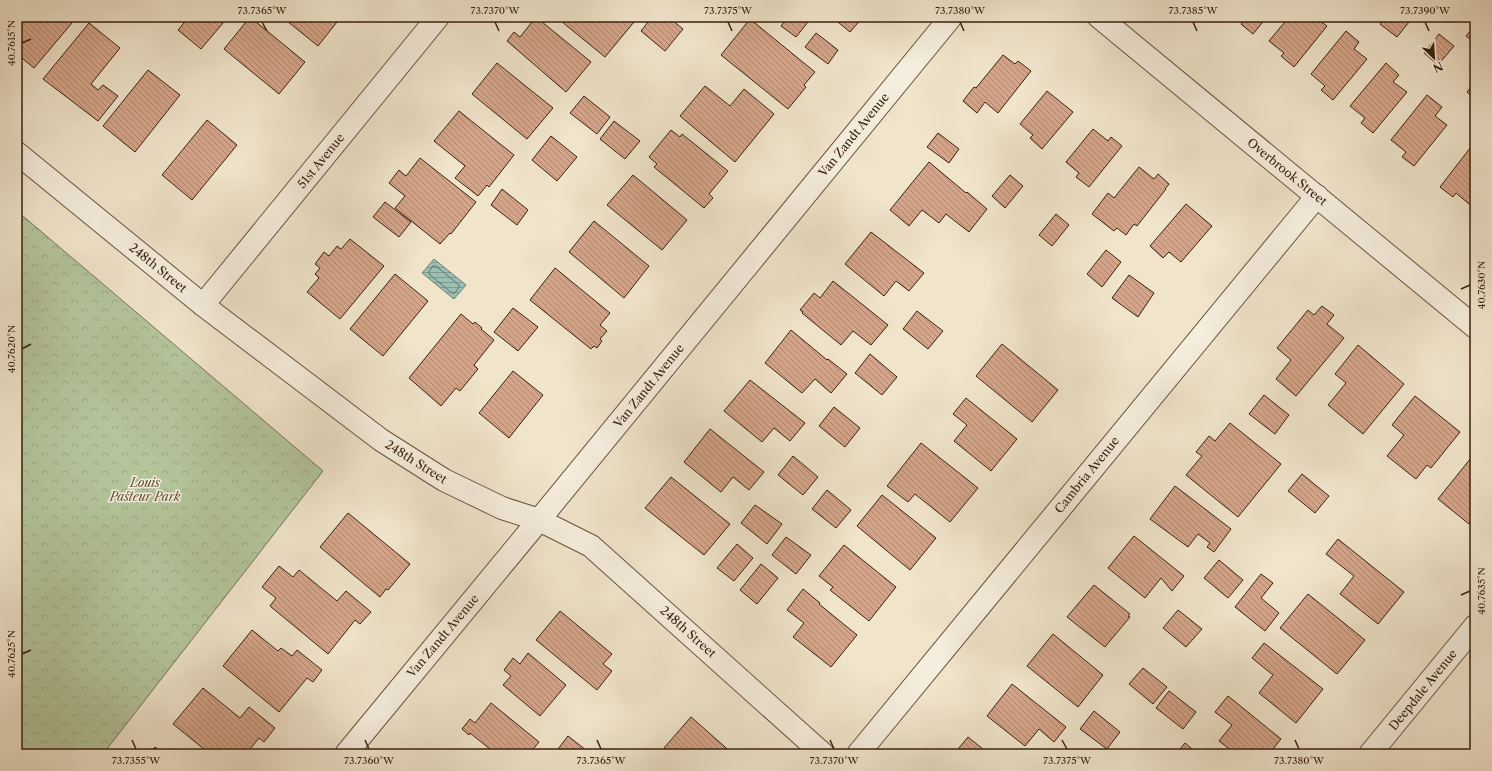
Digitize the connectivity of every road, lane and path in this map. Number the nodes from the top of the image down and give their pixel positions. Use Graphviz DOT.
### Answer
graph roads {
  1 [pos="438,17"];
  2 [pos="951,17"];
  3 [pos="1099,17"];
  4 [pos="17,153"];
  5 [pos="1317,196"];
  6 [pos="203,305"];
  7 [pos="1475,327"];
  8 [pos="539,520"];
  9 [pos="1475,626"];
  10 [pos="1379,751"];
  11 [pos="346,754"];
  12 [pos="823,754"];
  13 [pos="858,754"];
  1 -- 6 [label="street, 51st Avenue"];
  2 -- 8 [label="street, Van Zandt Avenue"];
  3 -- 5 [label="street, Overbrook Street"];
  4 -- 6 [label="street, 248th Street"];
  5 -- 7 [label="street, Overbrook Street"];
  5 -- 13 [label="street, Cambria Avenue"];
  6 -- 8 [label="street, 248th Street"];
  8 -- 11 [label="street, Van Zandt Avenue"];
  8 -- 12 [label="street, 248th Street"];
  9 -- 10 [label="street, Deepdale Avenue"];
}
